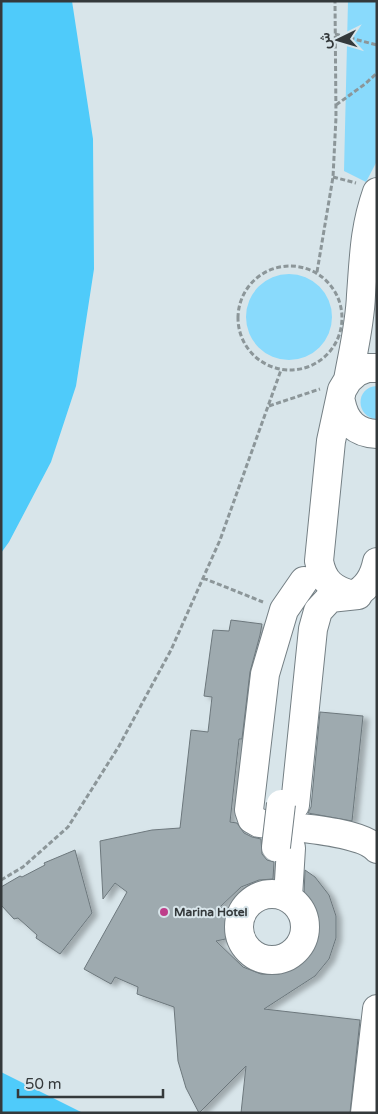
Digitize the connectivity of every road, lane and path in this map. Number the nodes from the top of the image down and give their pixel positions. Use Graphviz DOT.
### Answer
graph roads {
  1 [pos="334,1"];
  2 [pos="335,34"];
  3 [pos="377,45"];
  4 [pos="377,73"];
  5 [pos="335,105"];
  6 [pos="377,192"];
  7 [pos="317,272"];
  8 [pos="377,368"];
  9 [pos="281,370"];
  10 [pos="344,391"];
  11 [pos="268,406"];
  12 [pos="377,434"];
  13 [pos="377,562"];
  14 [pos="311,571"];
  15 [pos="203,578"];
  16 [pos="365,595"];
  17 [pos="284,610"];
  18 [pos="288,804"];
  19 [pos="369,839"];
  20 [pos="1,880"];
  21 [pos="279,895"];
  22 [pos="377,1009"];
  23 [pos="365,1113"];
  1 -- 2 [label="path"];
  2 -- 3 [label="path"];
  2 -- 5 [label="path"];
  4 -- 5 [label="path"];
  5 -- 7 [label="path"];
  6 -- 10 [label="lane"];
  7 -- 9 [label="path"];
  7 -- 9 [label="path"];
  8 -- 10 [label="lane"];
  9 -- 11 [label="path"];
  10 -- 11 [label="path"];
  10 -- 12 [label="lane"];
  10 -- 14 [label="lane"];
  11 -- 15 [label="path"];
  13 -- 16 [label="lane"];
  14 -- 16 [label="lane"];
  14 -- 17 [label="lane"];
  14 -- 18 [label="lane"];
  15 -- 17 [label="path"];
  15 -- 20 [label="path"];
  16 -- 18 [label="lane"];
  17 -- 19 [label="lane"];
  18 -- 21 [label="lane"];
  22 -- 23 [label="lane"];
}
